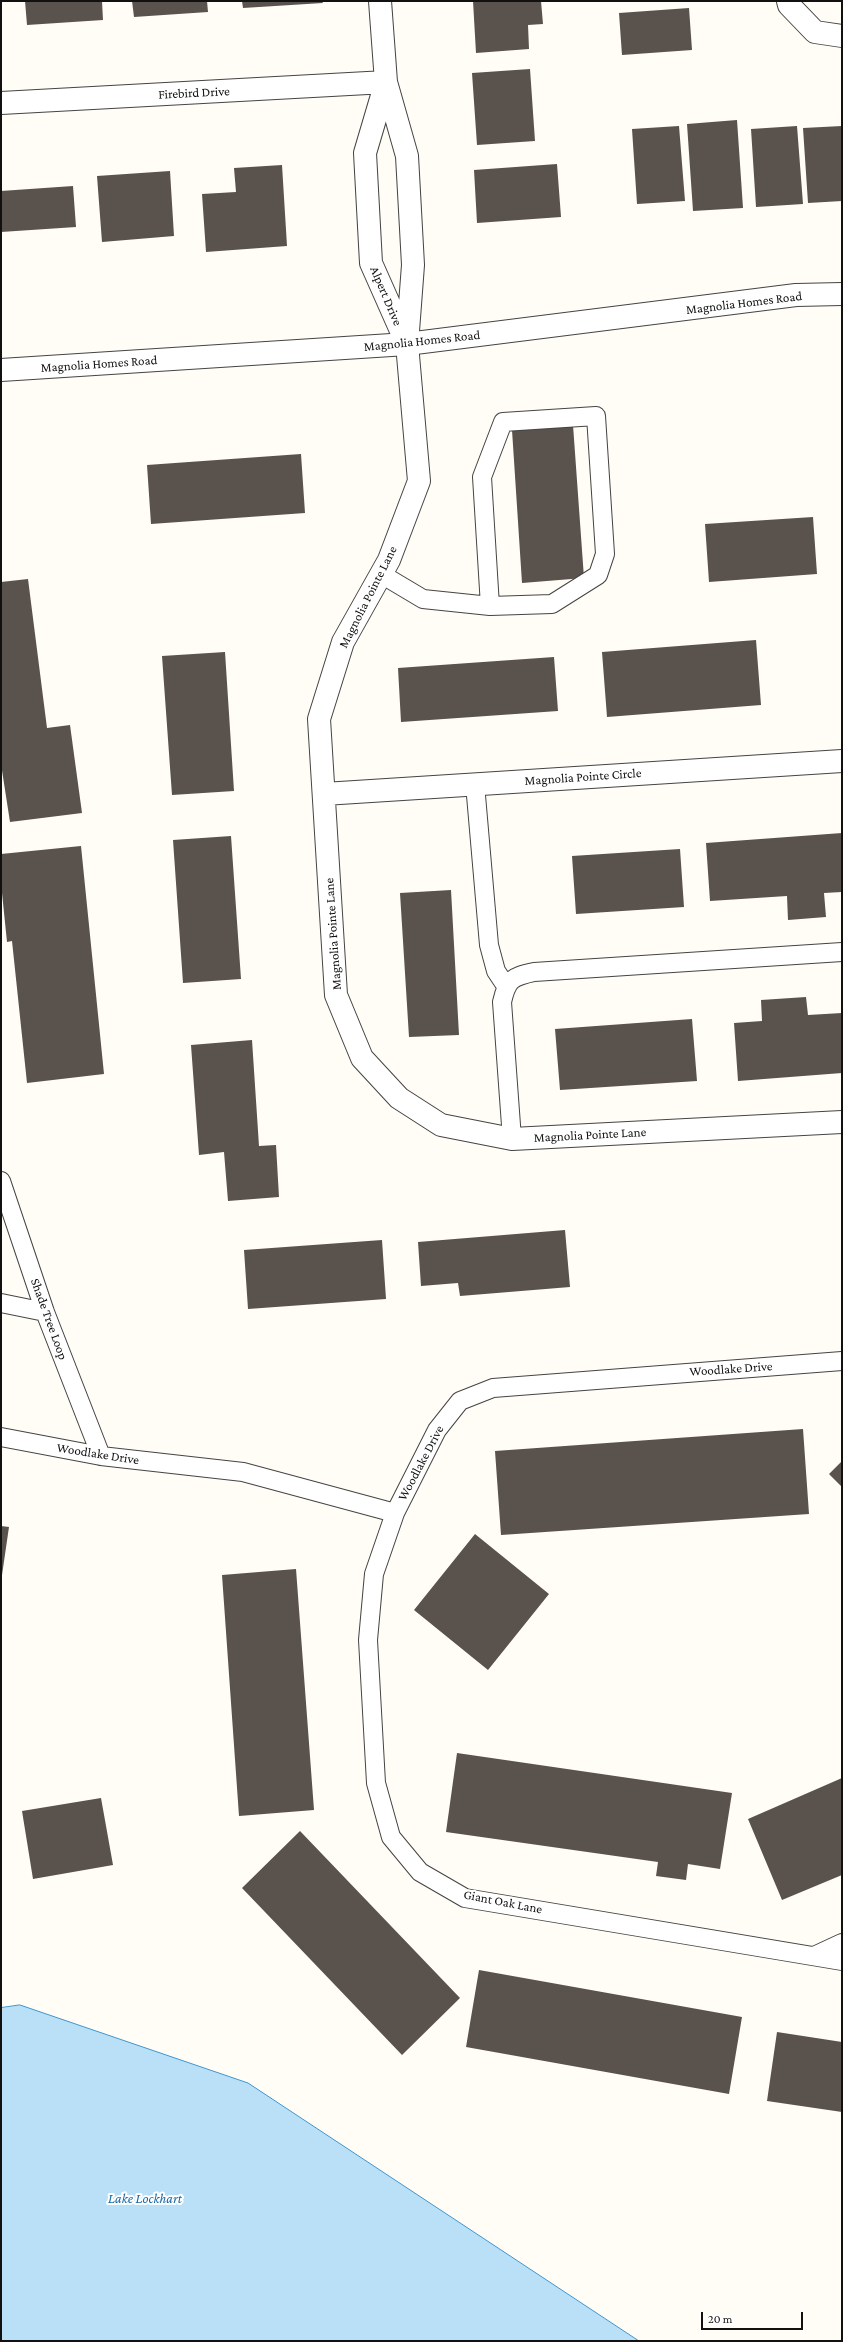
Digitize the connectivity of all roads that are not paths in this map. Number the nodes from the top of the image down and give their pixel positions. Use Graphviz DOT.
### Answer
graph roads {
  1 [pos="380,1"];
  2 [pos="788,1"];
  3 [pos="842,36"];
  4 [pos="386,82"];
  5 [pos="1,104"];
  6 [pos="842,294"];
  7 [pos="407,344"];
  8 [pos="1,370"];
  9 [pos="381,574"];
  10 [pos="490,606"];
  11 [pos="842,761"];
  12 [pos="475,784"];
  13 [pos="324,794"];
  14 [pos="842,952"];
  15 [pos="506,986"];
  16 [pos="842,1122"];
  17 [pos="512,1139"];
  18 [pos="1,1181"];
  19 [pos="1,1303"];
  20 [pos="45,1312"];
  21 [pos="842,1361"];
  22 [pos="1,1437"];
  23 [pos="101,1456"];
  24 [pos="395,1513"];
  25 [pos="842,1943"];
  26 [pos="814,1956"];
  27 [pos="842,1961"];
  1 -- 4 [label="street, Alpert Drive"];
  2 -- 3 [label="street"];
  4 -- 5 [label="street, Firebird Drive"];
  4 -- 7 [label="street, Alpert Drive"];
  4 -- 7 [label="street, Alpert Drive"];
  6 -- 7 [label="street, Magnolia Homes Road"];
  7 -- 8 [label="street, Magnolia Homes Road"];
  7 -- 9 [label="street, Magnolia Pointe Lane"];
  9 -- 10 [label="lane"];
  9 -- 13 [label="street, Magnolia Pointe Lane"];
  10 -- 10 [label="lane"];
  11 -- 12 [label="street, Magnolia Pointe Circle"];
  12 -- 13 [label="street, Magnolia Pointe Circle"];
  12 -- 15 [label="lane"];
  13 -- 17 [label="street, Magnolia Pointe Lane"];
  14 -- 15 [label="lane"];
  15 -- 17 [label="lane"];
  16 -- 17 [label="street, Magnolia Pointe Lane"];
  18 -- 20 [label="lane, Shade Tree Loop"];
  19 -- 20 [label="lane"];
  20 -- 23 [label="lane, Shade Tree Loop"];
  21 -- 24 [label="lane, Woodlake Drive"];
  22 -- 23 [label="lane, Woodlake Drive"];
  23 -- 24 [label="lane, Woodlake Drive"];
  24 -- 26 [label="lane, Giant Oak Lane"];
  25 -- 26 [label="lane"];
  26 -- 27 [label="lane, Giant Oak Lane"];
}
